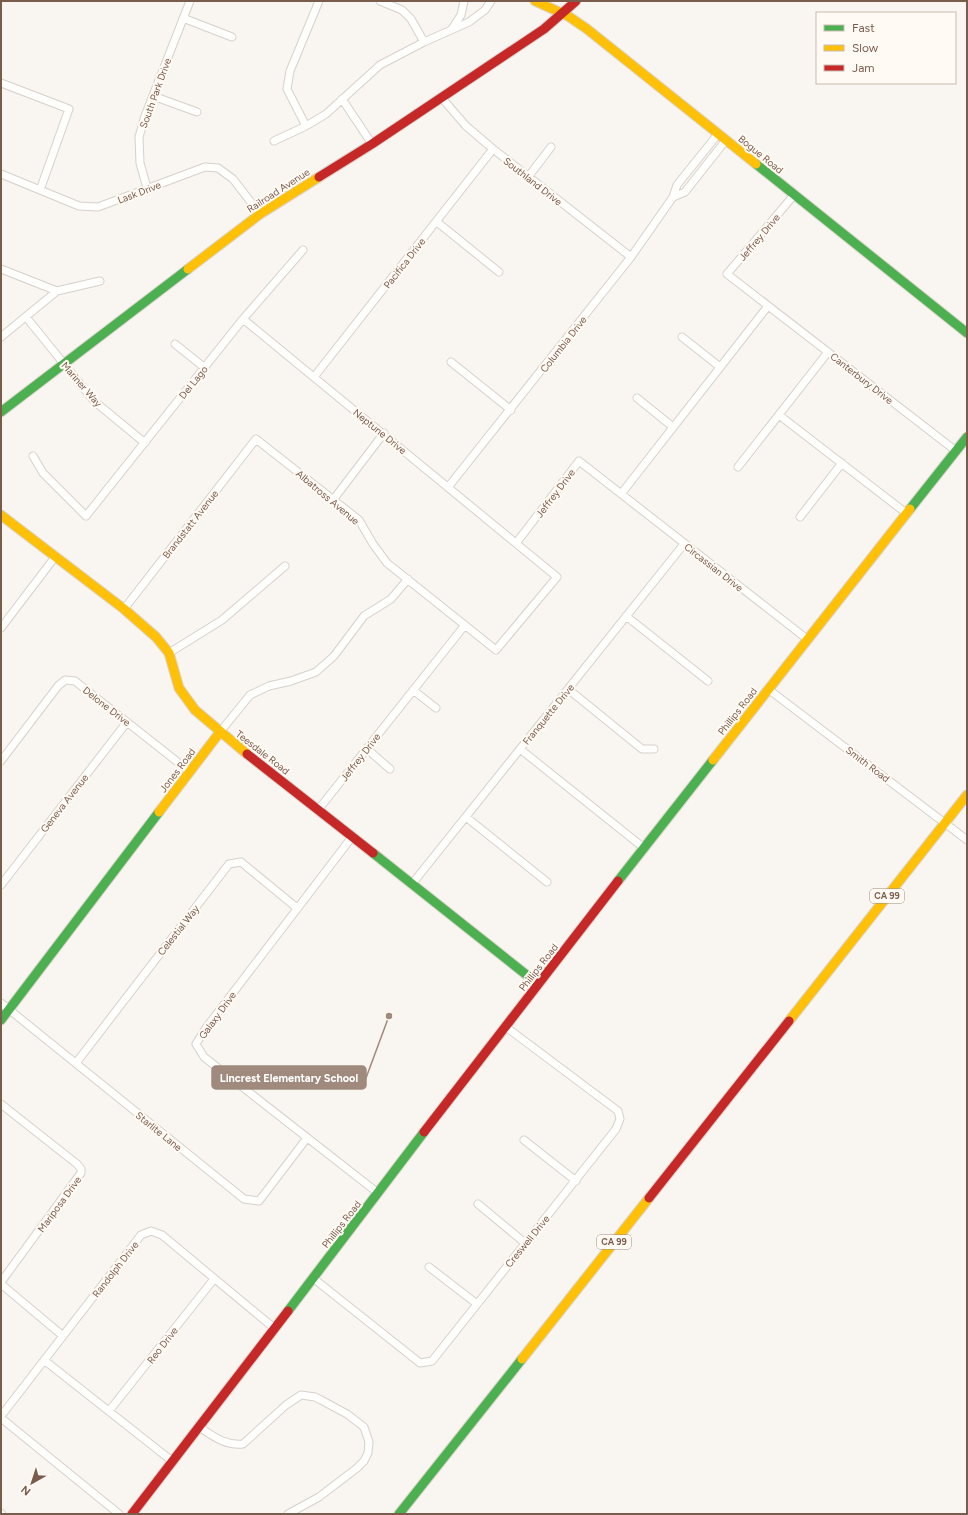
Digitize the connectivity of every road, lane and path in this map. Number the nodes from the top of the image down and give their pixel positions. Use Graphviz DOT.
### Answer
graph roads {
  1 [pos="190,1"];
  2 [pos="318,1"];
  3 [pos="380,1"];
  4 [pos="464,1"];
  5 [pos="491,1"];
  6 [pos="535,1"];
  7 [pos="576,1"];
  8 [pos="563,14"];
  9 [pos="183,18"];
  10 [pos="452,29"];
  11 [pos="232,37"];
  12 [pos="424,42"];
  13 [pos="1,83"];
  14 [pos="153,96"];
  15 [pos="441,97"];
  16 [pos="342,99"];
  17 [pos="197,112"];
  18 [pos="306,126"];
  19 [pos="718,134"];
  20 [pos="726,140"];
  21 [pos="274,141"];
  22 [pos="372,144"];
  23 [pos="551,147"];
  24 [pos="493,149"];
  25 [pos="1,174"];
  26 [pos="528,177"];
  27 [pos="148,188"];
  28 [pos="40,190"];
  29 [pos="794,195"];
  30 [pos="673,197"];
  31 [pos="260,214"];
  32 [pos="436,222"];
  33 [pos="302,250"];
  34 [pos="632,257"];
  35 [pos="1,269"];
  36 [pos="499,272"];
  37 [pos="100,281"];
  38 [pos="57,291"];
  39 [pos="768,306"];
  40 [pos="26,317"];
  41 [pos="244,319"];
  42 [pos="967,333"];
  43 [pos="1,337"];
  44 [pos="682,337"];
  45 [pos="175,344"];
  46 [pos="828,352"];
  47 [pos="451,362"];
  48 [pos="64,364"];
  49 [pos="720,367"];
  50 [pos="205,368"];
  51 [pos="314,377"];
  52 [pos="636,398"];
  53 [pos="511,410"];
  54 [pos="1,412"];
  55 [pos="779,415"];
  56 [pos="673,428"];
  57 [pos="384,433"];
  58 [pos="256,438"];
  59 [pos="967,438"];
  60 [pos="145,443"];
  61 [pos="956,451"];
  62 [pos="33,456"];
  63 [pos="842,463"];
  64 [pos="738,467"];
  65 [pos="449,486"];
  66 [pos="621,494"];
  67 [pos="333,500"];
  68 [pos="906,513"];
  69 [pos="1,515"];
  70 [pos="800,517"];
  71 [pos="517,542"];
  72 [pos="684,544"];
  73 [pos="55,557"];
  74 [pos="285,566"];
  75 [pos="408,579"];
  76 [pos="124,609"];
  77 [pos="626,616"];
  78 [pos="464,625"];
  79 [pos="1,628"];
  80 [pos="807,639"];
  81 [pos="169,653"];
  82 [pos="708,682"];
  83 [pos="568,689"];
  84 [pos="768,689"];
  85 [pos="412,690"];
  86 [pos="436,708"];
  87 [pos="127,722"];
  88 [pos="220,732"];
  89 [pos="366,748"];
  90 [pos="520,749"];
  91 [pos="654,749"];
  92 [pos="1,761"];
  93 [pos="390,768"];
  94 [pos="189,771"];
  95 [pos="967,795"];
  96 [pos="318,810"];
  97 [pos="466,816"];
  98 [pos="945,823"];
  99 [pos="352,837"];
  100 [pos="967,840"];
  101 [pos="644,848"];
  102 [pos="547,882"];
  103 [pos="412,884"];
  104 [pos="1,885"];
  105 [pos="297,908"];
  106 [pos="538,984"];
  107 [pos="1,1003"];
  108 [pos="9,1010"];
  109 [pos="1,1020"];
  110 [pos="506,1027"];
  111 [pos="76,1063"];
  112 [pos="1,1104"];
  113 [pos="307,1138"];
  114 [pos="524,1140"];
  115 [pos="576,1181"];
  116 [pos="378,1193"];
  117 [pos="478,1204"];
  118 [pos="525,1243"];
  119 [pos="429,1267"];
  120 [pos="313,1278"];
  121 [pos="214,1279"];
  122 [pos="1,1283"];
  123 [pos="477,1304"];
  124 [pos="274,1328"];
  125 [pos="63,1336"];
  126 [pos="44,1360"];
  127 [pos="109,1411"];
  128 [pos="1,1417"];
  129 [pos="199,1427"];
  130 [pos="172,1461"];
  131 [pos="119,1514"];
  132 [pos="132,1514"];
  133 [pos="288,1514"];
  134 [pos="399,1514"];
  1 -- 9 [label="street, South Park Drive"];
  2 -- 18 [label="street"];
  3 -- 12 [label="street"];
  4 -- 10 [label="street"];
  5 -- 10 [label="street"];
  6 -- 8 [label="main road, Bogue Road"];
  7 -- 8 [label="main road, Railroad Avenue"];
  8 -- 15 [label="main road, Railroad Avenue"];
  8 -- 19 [label="main road, Bogue Road"];
  9 -- 11 [label="street"];
  9 -- 14 [label="street, South Park Drive"];
  10 -- 12 [label="street"];
  12 -- 16 [label="street"];
  13 -- 28 [label="street"];
  14 -- 17 [label="street"];
  14 -- 27 [label="street, South Park Drive"];
  15 -- 22 [label="main road, Railroad Avenue"];
  15 -- 24 [label="street, Southland Drive"];
  16 -- 18 [label="street"];
  16 -- 22 [label="street"];
  18 -- 21 [label="street"];
  19 -- 20 [label="main road, Bogue Road"];
  19 -- 30 [label="street, Columbia Drive"];
  20 -- 29 [label="main road, Bogue Road"];
  20 -- 30 [label="street, Columbia Drive"];
  22 -- 31 [label="main road, Railroad Avenue"];
  23 -- 26 [label="street"];
  24 -- 26 [label="street, Southland Drive"];
  24 -- 32 [label="street, Pacifica Drive"];
  25 -- 28 [label="street, Lask Drive"];
  26 -- 34 [label="street, Southland Drive"];
  27 -- 28 [label="street, Lask Drive"];
  27 -- 31 [label="street, Lask Drive"];
  29 -- 39 [label="street, Jeffrey Drive"];
  29 -- 42 [label="main road, Bogue Road"];
  30 -- 34 [label="street, Columbia Drive"];
  31 -- 48 [label="main road, Railroad Avenue"];
  32 -- 36 [label="street"];
  32 -- 51 [label="street, Pacifica Drive"];
  33 -- 41 [label="street, Del Lago"];
  34 -- 53 [label="street, Columbia Drive"];
  35 -- 38 [label="street"];
  37 -- 38 [label="street"];
  38 -- 40 [label="street"];
  39 -- 46 [label="street, Canterbury Drive"];
  39 -- 49 [label="street"];
  40 -- 43 [label="street"];
  40 -- 48 [label="street, Mariner Way"];
  41 -- 50 [label="street, Del Lago"];
  41 -- 51 [label="street, Neptune Drive"];
  44 -- 49 [label="street"];
  45 -- 50 [label="street"];
  46 -- 55 [label="street"];
  46 -- 61 [label="street, Canterbury Drive"];
  47 -- 53 [label="street"];
  48 -- 54 [label="main road, Railroad Avenue"];
  48 -- 60 [label="street, Mariner Way"];
  49 -- 56 [label="street"];
  50 -- 60 [label="street, Del Lago"];
  51 -- 57 [label="street, Neptune Drive"];
  52 -- 56 [label="street"];
  53 -- 65 [label="street, Columbia Drive"];
  55 -- 63 [label="street"];
  55 -- 64 [label="street"];
  56 -- 66 [label="street"];
  57 -- 65 [label="street, Neptune Drive"];
  57 -- 67 [label="street"];
  58 -- 67 [label="street, Albatross Avenue"];
  58 -- 76 [label="street, Brandstatt Avenue"];
  59 -- 61 [label="main road, Phillips Road"];
  60 -- 62 [label="street, Del Lago"];
  61 -- 68 [label="main road, Phillips Road"];
  63 -- 68 [label="street"];
  63 -- 70 [label="street"];
  65 -- 71 [label="street, Neptune Drive"];
  66 -- 71 [label="street, Jeffrey Drive"];
  66 -- 72 [label="street, Circassian Drive"];
  67 -- 75 [label="street, Albatross Avenue"];
  68 -- 80 [label="main road, Phillips Road"];
  69 -- 73 [label="main road, Teesdale Road"];
  71 -- 78 [label="street"];
  72 -- 77 [label="street, Franquette Drive"];
  72 -- 80 [label="street, Circassian Drive"];
  73 -- 76 [label="main road, Teesdale Road"];
  73 -- 79 [label="street"];
  74 -- 81 [label="street"];
  75 -- 78 [label="street, Albatross Avenue"];
  75 -- 88 [label="street, Jones Road"];
  76 -- 81 [label="main road, Teesdale Road"];
  77 -- 82 [label="street"];
  77 -- 83 [label="street, Franquette Drive"];
  78 -- 85 [label="street, Jeffrey Drive"];
  80 -- 84 [label="main road, Phillips Road"];
  81 -- 88 [label="main road, Teesdale Road"];
  83 -- 90 [label="street, Franquette Drive"];
  83 -- 91 [label="street"];
  84 -- 98 [label="street, Smith Road"];
  84 -- 101 [label="main road, Phillips Road"];
  85 -- 86 [label="street"];
  85 -- 89 [label="street, Jeffrey Drive"];
  87 -- 92 [label="street, Delone Drive"];
  87 -- 94 [label="street, Delone Drive"];
  87 -- 104 [label="street, Geneva Avenue"];
  88 -- 94 [label="main road, Jones Road"];
  88 -- 96 [label="main road, Teesdale Road"];
  89 -- 93 [label="street"];
  89 -- 96 [label="street, Jeffrey Drive"];
  90 -- 97 [label="street, Franquette Drive"];
  90 -- 101 [label="street"];
  94 -- 108 [label="main road, Jones Road"];
  95 -- 98 [label="main road, CA 99"];
  96 -- 99 [label="main road, Teesdale Road"];
  97 -- 102 [label="street"];
  97 -- 103 [label="street, Franquette Drive"];
  98 -- 100 [label="street, Smith Road"];
  98 -- 134 [label="main road, CA 99"];
  99 -- 103 [label="main road, Teesdale Road"];
  99 -- 105 [label="street, Galaxy Drive"];
  101 -- 106 [label="main road, Phillips Road"];
  103 -- 106 [label="main road, Teesdale Road"];
  105 -- 111 [label="street, Celestial Way"];
  105 -- 113 [label="street, Galaxy Drive"];
  106 -- 110 [label="main road, Phillips Road"];
  107 -- 108 [label="street, Starlite Lane"];
  108 -- 109 [label="main road, Jones Road"];
  108 -- 111 [label="street, Starlite Lane"];
  110 -- 115 [label="street, Creswell Drive"];
  110 -- 116 [label="main road, Phillips Road"];
  111 -- 113 [label="street, Starlite Lane"];
  112 -- 122 [label="street, Mariposa Drive"];
  113 -- 116 [label="street, Galaxy Drive"];
  114 -- 115 [label="street"];
  115 -- 118 [label="street, Creswell Drive"];
  116 -- 120 [label="main road, Phillips Road"];
  117 -- 118 [label="street"];
  118 -- 123 [label="street, Creswell Drive"];
  119 -- 123 [label="street"];
  120 -- 123 [label="street, Creswell Drive"];
  120 -- 124 [label="main road, Phillips Road"];
  121 -- 124 [label="street, Randolph Drive"];
  121 -- 125 [label="street, Randolph Drive"];
  121 -- 127 [label="street, Reo Drive"];
  122 -- 125 [label="street"];
  124 -- 129 [label="main road, Phillips Road"];
  125 -- 126 [label="street, Randolph Drive"];
  126 -- 127 [label="street"];
  126 -- 128 [label="street, Randolph Drive"];
  127 -- 130 [label="street"];
  128 -- 131 [label="street"];
  129 -- 130 [label="main road, Phillips Road"];
  129 -- 133 [label="street"];
  130 -- 132 [label="main road, Phillips Road"];
}
